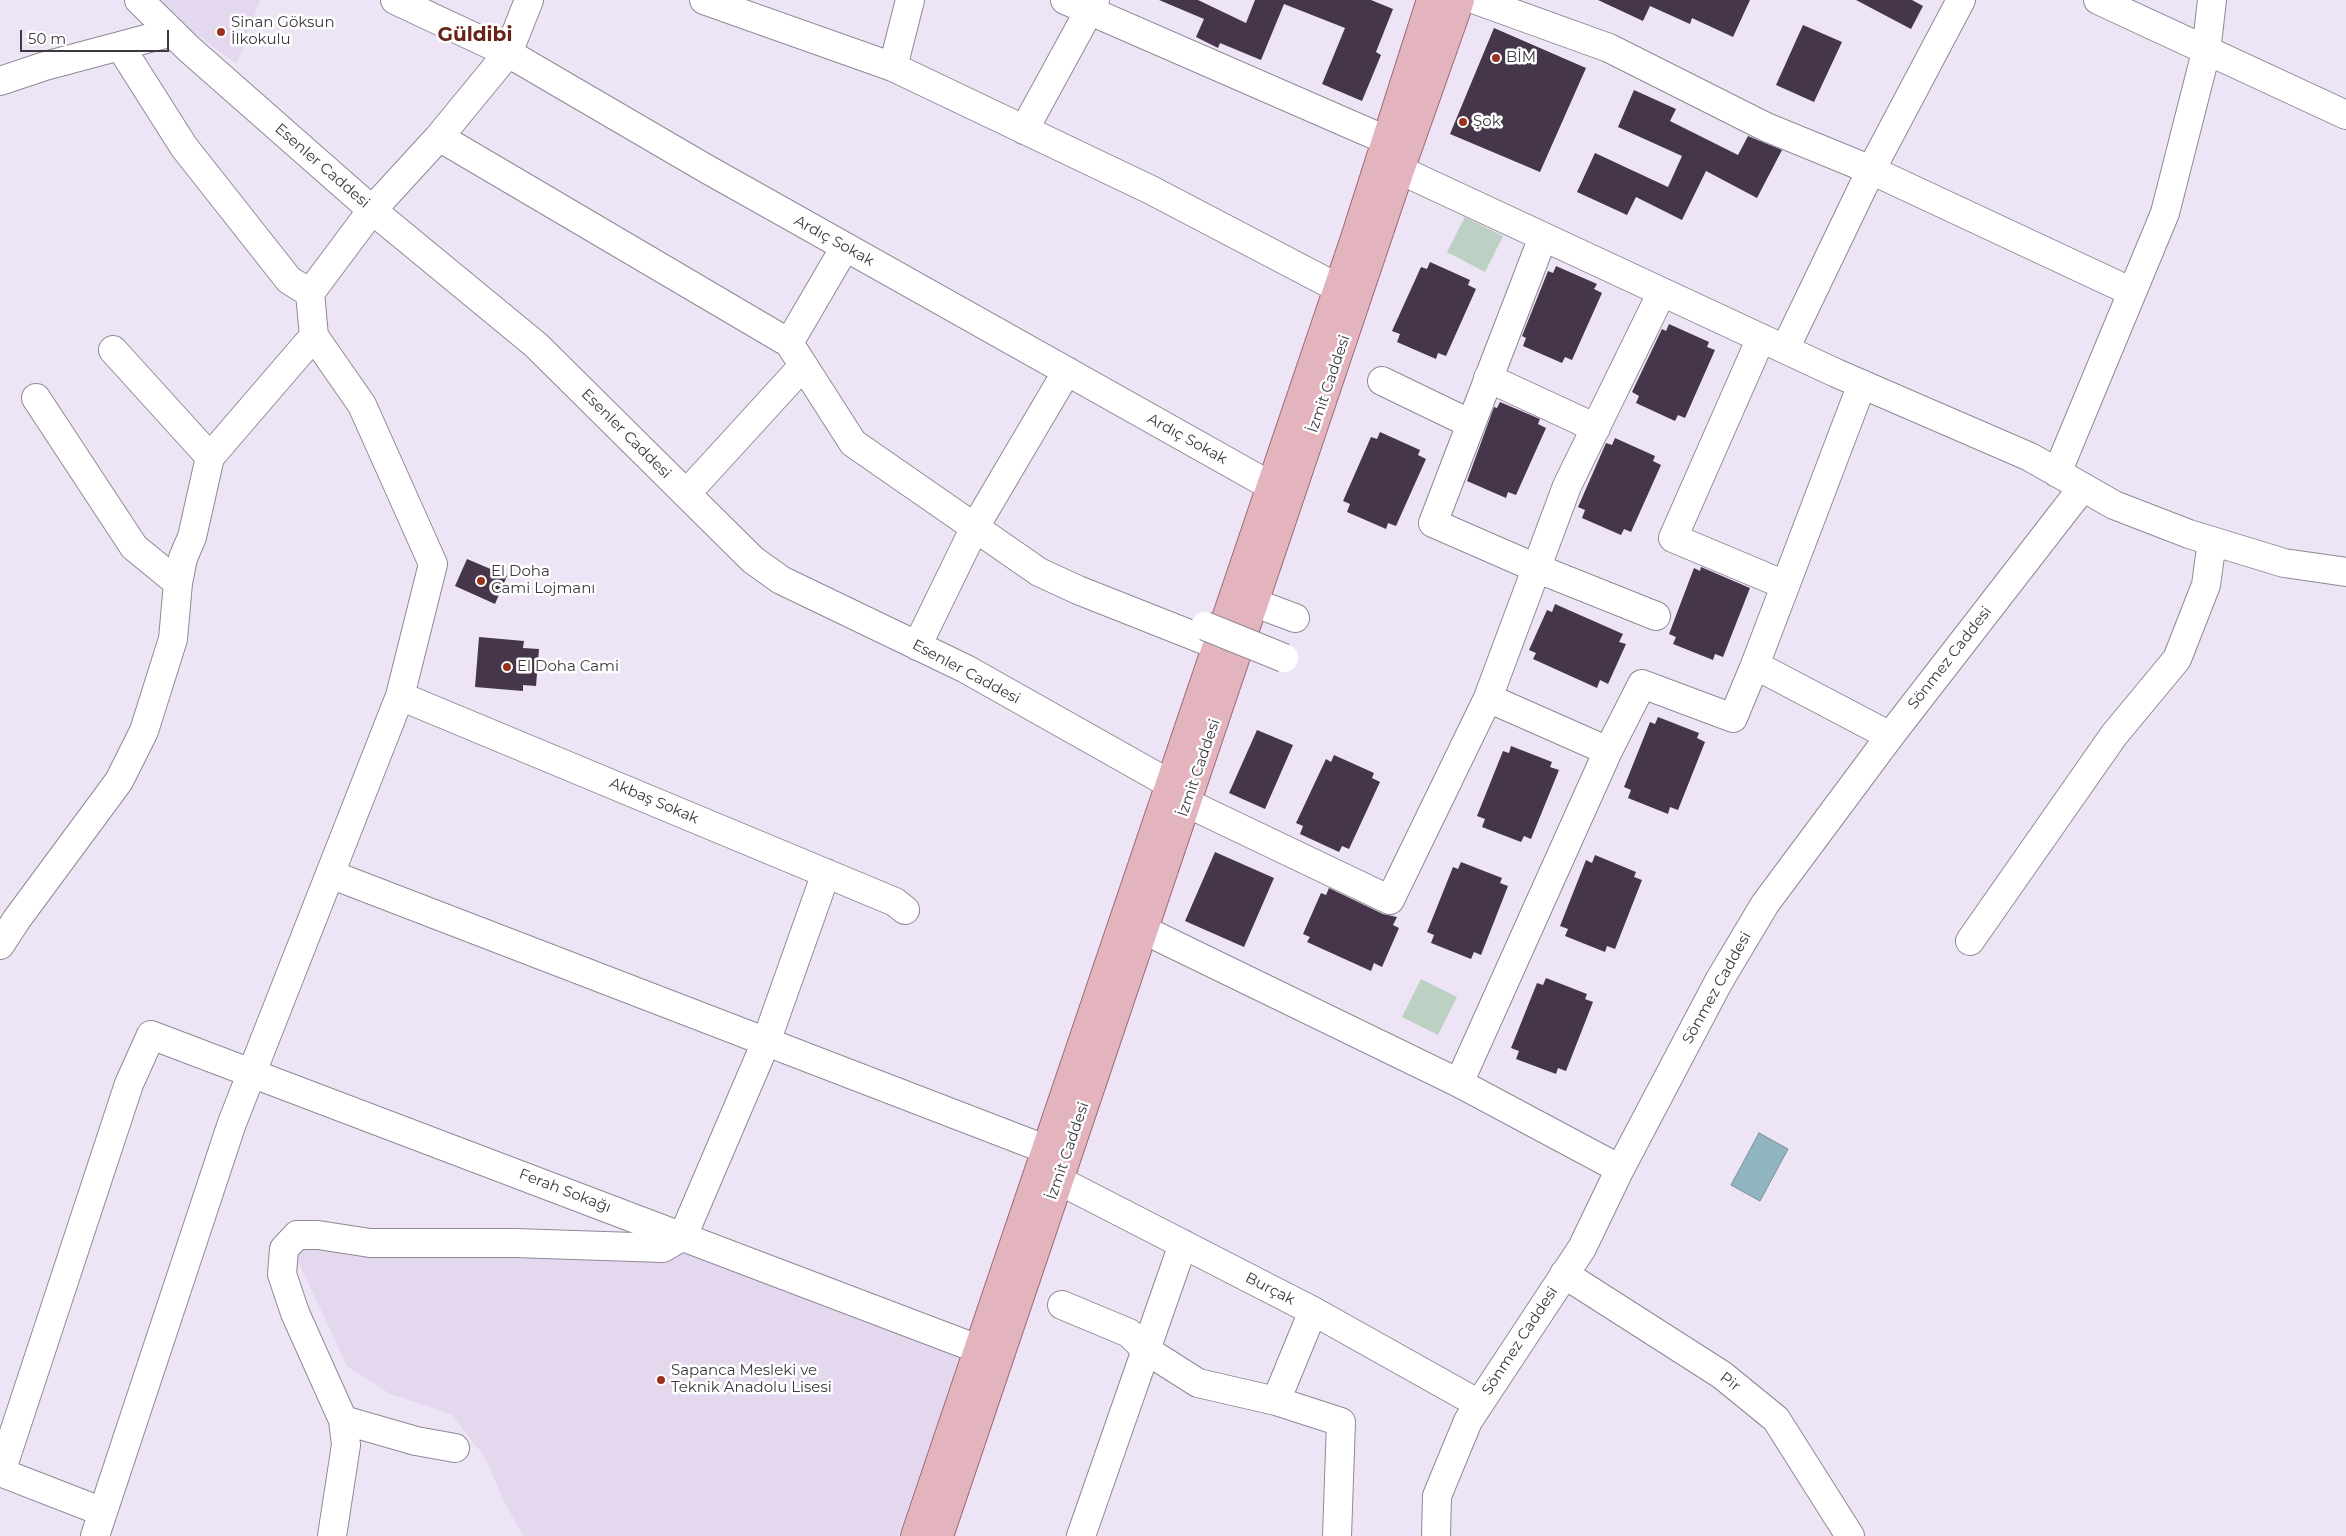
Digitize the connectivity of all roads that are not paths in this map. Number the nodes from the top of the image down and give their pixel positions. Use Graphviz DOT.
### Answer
graph roads {
  1 [pos="139,0"];
  2 [pos="395,0"];
  3 [pos="529,0"];
  4 [pos="704,0"];
  5 [pos="910,0"];
  6 [pos="1065,0"];
  7 [pos="1430,0"];
  8 [pos="1460,0"];
  9 [pos="1476,0"];
  10 [pos="1961,0"];
  11 [pos="2098,0"];
  12 [pos="2212,0"];
  13 [pos="1093,5"];
  14 [pos="172,32"];
  15 [pos="120,46"];
  16 [pos="2206,52"];
  17 [pos="508,53"];
  18 [pos="893,67"];
  19 [pos="0,81"];
  20 [pos="2346,116"];
  21 [pos="1024,130"];
  22 [pos="439,137"];
  23 [pos="1386,140"];
  24 [pos="1400,170"];
  25 [pos="1871,170"];
  26 [pos="372,210"];
  27 [pos="1543,237"];
  28 [pos="844,247"];
  29 [pos="1338,288"];
  30 [pos="1662,292"];
  31 [pos="2132,292"];
  32 [pos="310,293"];
  33 [pos="314,336"];
  34 [pos="789,343"];
  35 [pos="1773,344"];
  36 [pos="114,350"];
  37 [pos="803,366"];
  38 [pos="1067,371"];
  39 [pos="1488,378"];
  40 [pos="1382,381"];
  41 [pos="1862,384"];
  42 [pos="36,398"];
  43 [pos="1471,424"];
  44 [pos="1596,428"];
  45 [pos="210,457"];
  46 [pos="2057,472"];
  47 [pos="1271,486"];
  48 [pos="2083,487"];
  49 [pos="686,494"];
  50 [pos="975,527"];
  51 [pos="2212,541"];
  52 [pos="1536,568"];
  53 [pos="2346,572"];
  54 [pos="178,583"];
  55 [pos="1786,585"];
  56 [pos="1255,603"];
  57 [pos="1656,616"];
  58 [pos="1295,618"];
  59 [pos="1211,636"];
  60 [pos="917,646"];
  61 [pos="1284,658"];
  62 [pos="1755,665"];
  63 [pos="400,696"];
  64 [pos="1488,698"];
  65 [pos="1890,736"];
  66 [pos="1608,751"];
  67 [pos="1179,793"];
  68 [pos="826,873"];
  69 [pos="330,874"];
  70 [pos="905,910"];
  71 [pos="1144,930"];
  72 [pos="1970,940"];
  73 [pos="0,945"];
  74 [pos="766,1042"];
  75 [pos="252,1072"];
  76 [pos="1459,1083"];
  77 [pos="1045,1149"];
  78 [pos="1620,1169"];
  79 [pos="1058,1180"];
  80 [pos="682,1236"];
  81 [pos="1183,1244"];
  82 [pos="1564,1274"];
  83 [pos="1062,1304"];
  84 [pos="1313,1311"];
  85 [pos="978,1349"];
  86 [pos="1146,1350"];
  87 [pos="1276,1401"];
  88 [pos="1479,1404"];
  89 [pos="343,1420"];
  90 [pos="454,1448"];
  91 [pos="1,1472"];
  92 [pos="99,1524"];
  93 [pos="332,1536"];
  94 [pos="915,1536"];
  95 [pos="939,1536"];
  96 [pos="1080,1536"];
  97 [pos="1337,1536"];
  98 [pos="1436,1536"];
  99 [pos="1850,1536"];
  1 -- 14 [label="street, Esenler Caddesi"];
  2 -- 17 [label="street, Ardıç Sokak"];
  3 -- 17 [label="street"];
  4 -- 18 [label="street"];
  5 -- 18 [label="street"];
  6 -- 13 [label="street"];
  7 -- 23 [label="main road, İzmit Caddesi"];
  8 -- 24 [label="main road, İzmit Caddesi"];
  9 -- 25 [label="street"];
  10 -- 25 [label="street"];
  11 -- 16 [label="street"];
  12 -- 16 [label="street"];
  13 -- 21 [label="street"];
  13 -- 23 [label="street"];
  14 -- 15 [label="street"];
  14 -- 26 [label="street, Esenler Caddesi"];
  15 -- 19 [label="street"];
  15 -- 32 [label="street"];
  16 -- 20 [label="street"];
  16 -- 31 [label="street"];
  17 -- 22 [label="street"];
  17 -- 28 [label="street, Ardıç Sokak"];
  18 -- 21 [label="street"];
  21 -- 29 [label="street"];
  22 -- 26 [label="street"];
  22 -- 34 [label="street"];
  23 -- 29 [label="main road, İzmit Caddesi"];
  24 -- 27 [label="street"];
  24 -- 56 [label="main road, İzmit Caddesi"];
  25 -- 31 [label="street"];
  25 -- 35 [label="street"];
  26 -- 32 [label="street"];
  26 -- 49 [label="street, Esenler Caddesi"];
  27 -- 30 [label="street"];
  27 -- 39 [label="street"];
  28 -- 34 [label="street"];
  28 -- 38 [label="street, Ardıç Sokak"];
  29 -- 47 [label="main road, İzmit Caddesi"];
  30 -- 35 [label="street"];
  30 -- 44 [label="street"];
  31 -- 46 [label="street"];
  32 -- 33 [label="street"];
  33 -- 45 [label="street"];
  33 -- 63 [label="street"];
  34 -- 37 [label="street"];
  35 -- 41 [label="street"];
  35 -- 55 [label="street"];
  36 -- 45 [label="street"];
  37 -- 49 [label="street"];
  37 -- 50 [label="street"];
  38 -- 47 [label="street, Ardıç Sokak"];
  38 -- 50 [label="street"];
  39 -- 43 [label="street"];
  39 -- 44 [label="street"];
  40 -- 43 [label="street"];
  41 -- 46 [label="street"];
  41 -- 55 [label="street"];
  42 -- 54 [label="street"];
  43 -- 52 [label="street"];
  44 -- 52 [label="street"];
  45 -- 54 [label="street"];
  46 -- 48 [label="street"];
  47 -- 59 [label="main road, İzmit Caddesi"];
  48 -- 51 [label="street"];
  48 -- 65 [label="street, Sönmez Caddesi"];
  49 -- 60 [label="street, Esenler Caddesi"];
  50 -- 59 [label="street"];
  50 -- 60 [label="street"];
  51 -- 53 [label="street"];
  51 -- 72 [label="street"];
  52 -- 57 [label="street"];
  52 -- 64 [label="street"];
  54 -- 73 [label="street"];
  55 -- 62 [label="street"];
  56 -- 58 [label="street"];
  56 -- 67 [label="main road, İzmit Caddesi"];
  59 -- 61 [label="street, bridge"];
  59 -- 67 [label="main road, İzmit Caddesi"];
  60 -- 67 [label="street, Esenler Caddesi"];
  62 -- 65 [label="street"];
  62 -- 66 [label="street"];
  63 -- 68 [label="street, Akbaş Sokak"];
  63 -- 69 [label="street"];
  64 -- 66 [label="street"];
  64 -- 67 [label="street, Esenler Caddesi"];
  65 -- 78 [label="street, Sönmez Caddesi"];
  66 -- 76 [label="street"];
  67 -- 71 [label="main road, İzmit Caddesi"];
  67 -- 77 [label="main road, İzmit Caddesi"];
  68 -- 70 [label="street, Akbaş Sokak"];
  68 -- 74 [label="street"];
  69 -- 74 [label="street"];
  69 -- 75 [label="street"];
  71 -- 76 [label="street"];
  71 -- 79 [label="main road, İzmit Caddesi"];
  74 -- 77 [label="street"];
  74 -- 80 [label="street"];
  75 -- 80 [label="street, Ferah Sokağı"];
  75 -- 91 [label="street, Ferah Sokağı"];
  75 -- 92 [label="street"];
  76 -- 78 [label="street"];
  77 -- 85 [label="main road, İzmit Caddesi"];
  78 -- 82 [label="street, Sönmez Caddesi"];
  79 -- 81 [label="street, Burçak"];
  79 -- 95 [label="main road, İzmit Caddesi"];
  80 -- 85 [label="street, Ferah Sokağı"];
  80 -- 89 [label="street"];
  81 -- 84 [label="street, Burçak"];
  81 -- 86 [label="street"];
  82 -- 88 [label="street, Sönmez Caddesi"];
  82 -- 99 [label="street, Pir"];
  83 -- 86 [label="street"];
  84 -- 87 [label="street"];
  84 -- 88 [label="street, Burçak"];
  85 -- 94 [label="main road, İzmit Caddesi"];
  86 -- 87 [label="street"];
  86 -- 96 [label="street"];
  87 -- 97 [label="street"];
  88 -- 98 [label="street, Sönmez Caddesi"];
  89 -- 90 [label="street"];
  89 -- 93 [label="street"];
  91 -- 92 [label="street"];
}
